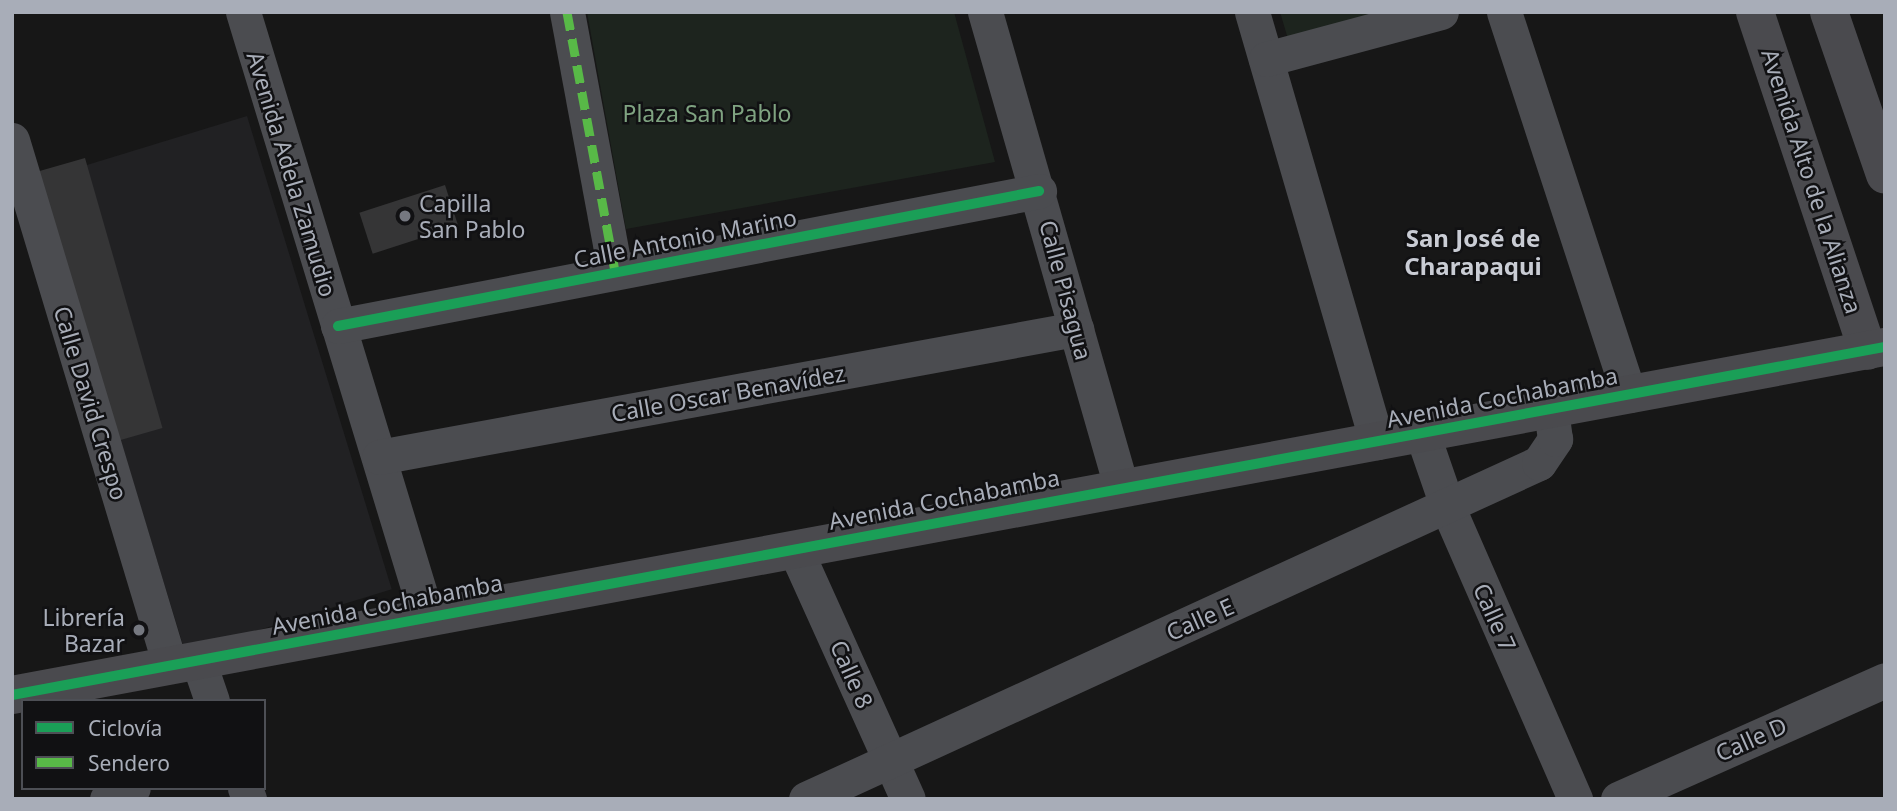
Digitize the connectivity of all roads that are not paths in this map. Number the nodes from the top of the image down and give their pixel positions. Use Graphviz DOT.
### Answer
graph roads {
  1 [pos="243,12"];
  2 [pos="567,12"];
  3 [pos="985,12"];
  4 [pos="1252,12"];
  5 [pos="1441,12"];
  6 [pos="1504,12"];
  7 [pos="1755,12"];
  8 [pos="1835,14"];
  9 [pos="1266,59"];
  10 [pos="12,140"];
  11 [pos="1884,167"];
  12 [pos="1039,191"];
  13 [pos="24,217"];
  14 [pos="615,272"];
  15 [pos="338,326"];
  16 [pos="1076,329"];
  17 [pos="1876,349"];
  18 [pos="1629,394"];
  19 [pos="1551,410"];
  20 [pos="1422,433"];
  21 [pos="1377,442"];
  22 [pos="379,457"];
  23 [pos="1121,487"];
  24 [pos="1448,508"];
  25 [pos="795,549"];
  26 [pos="427,617"];
  27 [pos="184,663"];
  28 [pos="1885,680"];
  29 [pos="12,695"];
  30 [pos="211,699"];
  31 [pos="890,758"];
  32 [pos="128,790"];
  33 [pos="107,799"];
  34 [pos="806,799"];
  35 [pos="908,799"];
  36 [pos="1575,799"];
  37 [pos="1618,799"];
  1 -- 15 [label="street, Avenida Adela Zamudio"];
  2 -- 14 [label="street"];
  3 -- 12 [label="street, Calle Pisagua"];
  4 -- 9 [label="street"];
  5 -- 9 [label="street"];
  6 -- 18 [label="street"];
  7 -- 17 [label="street, Avenida Alto de la Alianza"];
  8 -- 11 [label="street"];
  9 -- 21 [label="street"];
  10 -- 13 [label="street, Calle David Crespo"];
  12 -- 14 [label="street, Calle Antonio Marino"];
  12 -- 16 [label="street, Calle Pisagua"];
  13 -- 27 [label="street, Calle David Crespo"];
  14 -- 15 [label="street, Calle Antonio Marino"];
  15 -- 22 [label="street, Avenida Adela Zamudio"];
  16 -- 22 [label="street, Calle Oscar Benavídez"];
  16 -- 23 [label="street, Calle Pisagua"];
  17 -- 18 [label="street, Avenida Cochabamba"];
  18 -- 19 [label="street, Avenida Cochabamba"];
  19 -- 20 [label="street, Avenida Cochabamba"];
  19 -- 24 [label="street, Calle E"];
  20 -- 21 [label="street, Avenida Cochabamba"];
  20 -- 24 [label="street, Calle 7"];
  21 -- 23 [label="street, Avenida Cochabamba"];
  22 -- 26 [label="street, Avenida Adela Zamudio"];
  23 -- 25 [label="street, Avenida Cochabamba"];
  24 -- 31 [label="street, Calle E"];
  24 -- 36 [label="street, Calle 7"];
  25 -- 26 [label="street, Avenida Cochabamba"];
  25 -- 31 [label="street, Calle 8"];
  26 -- 27 [label="street, Avenida Cochabamba"];
  27 -- 29 [label="street, Avenida Cochabamba"];
  27 -- 30 [label="street, Calle David Crespo"];
  28 -- 37 [label="street, Calle D"];
  31 -- 34 [label="street, Calle E"];
  31 -- 35 [label="street, Calle 8"];
  32 -- 33 [label="street"];
}
